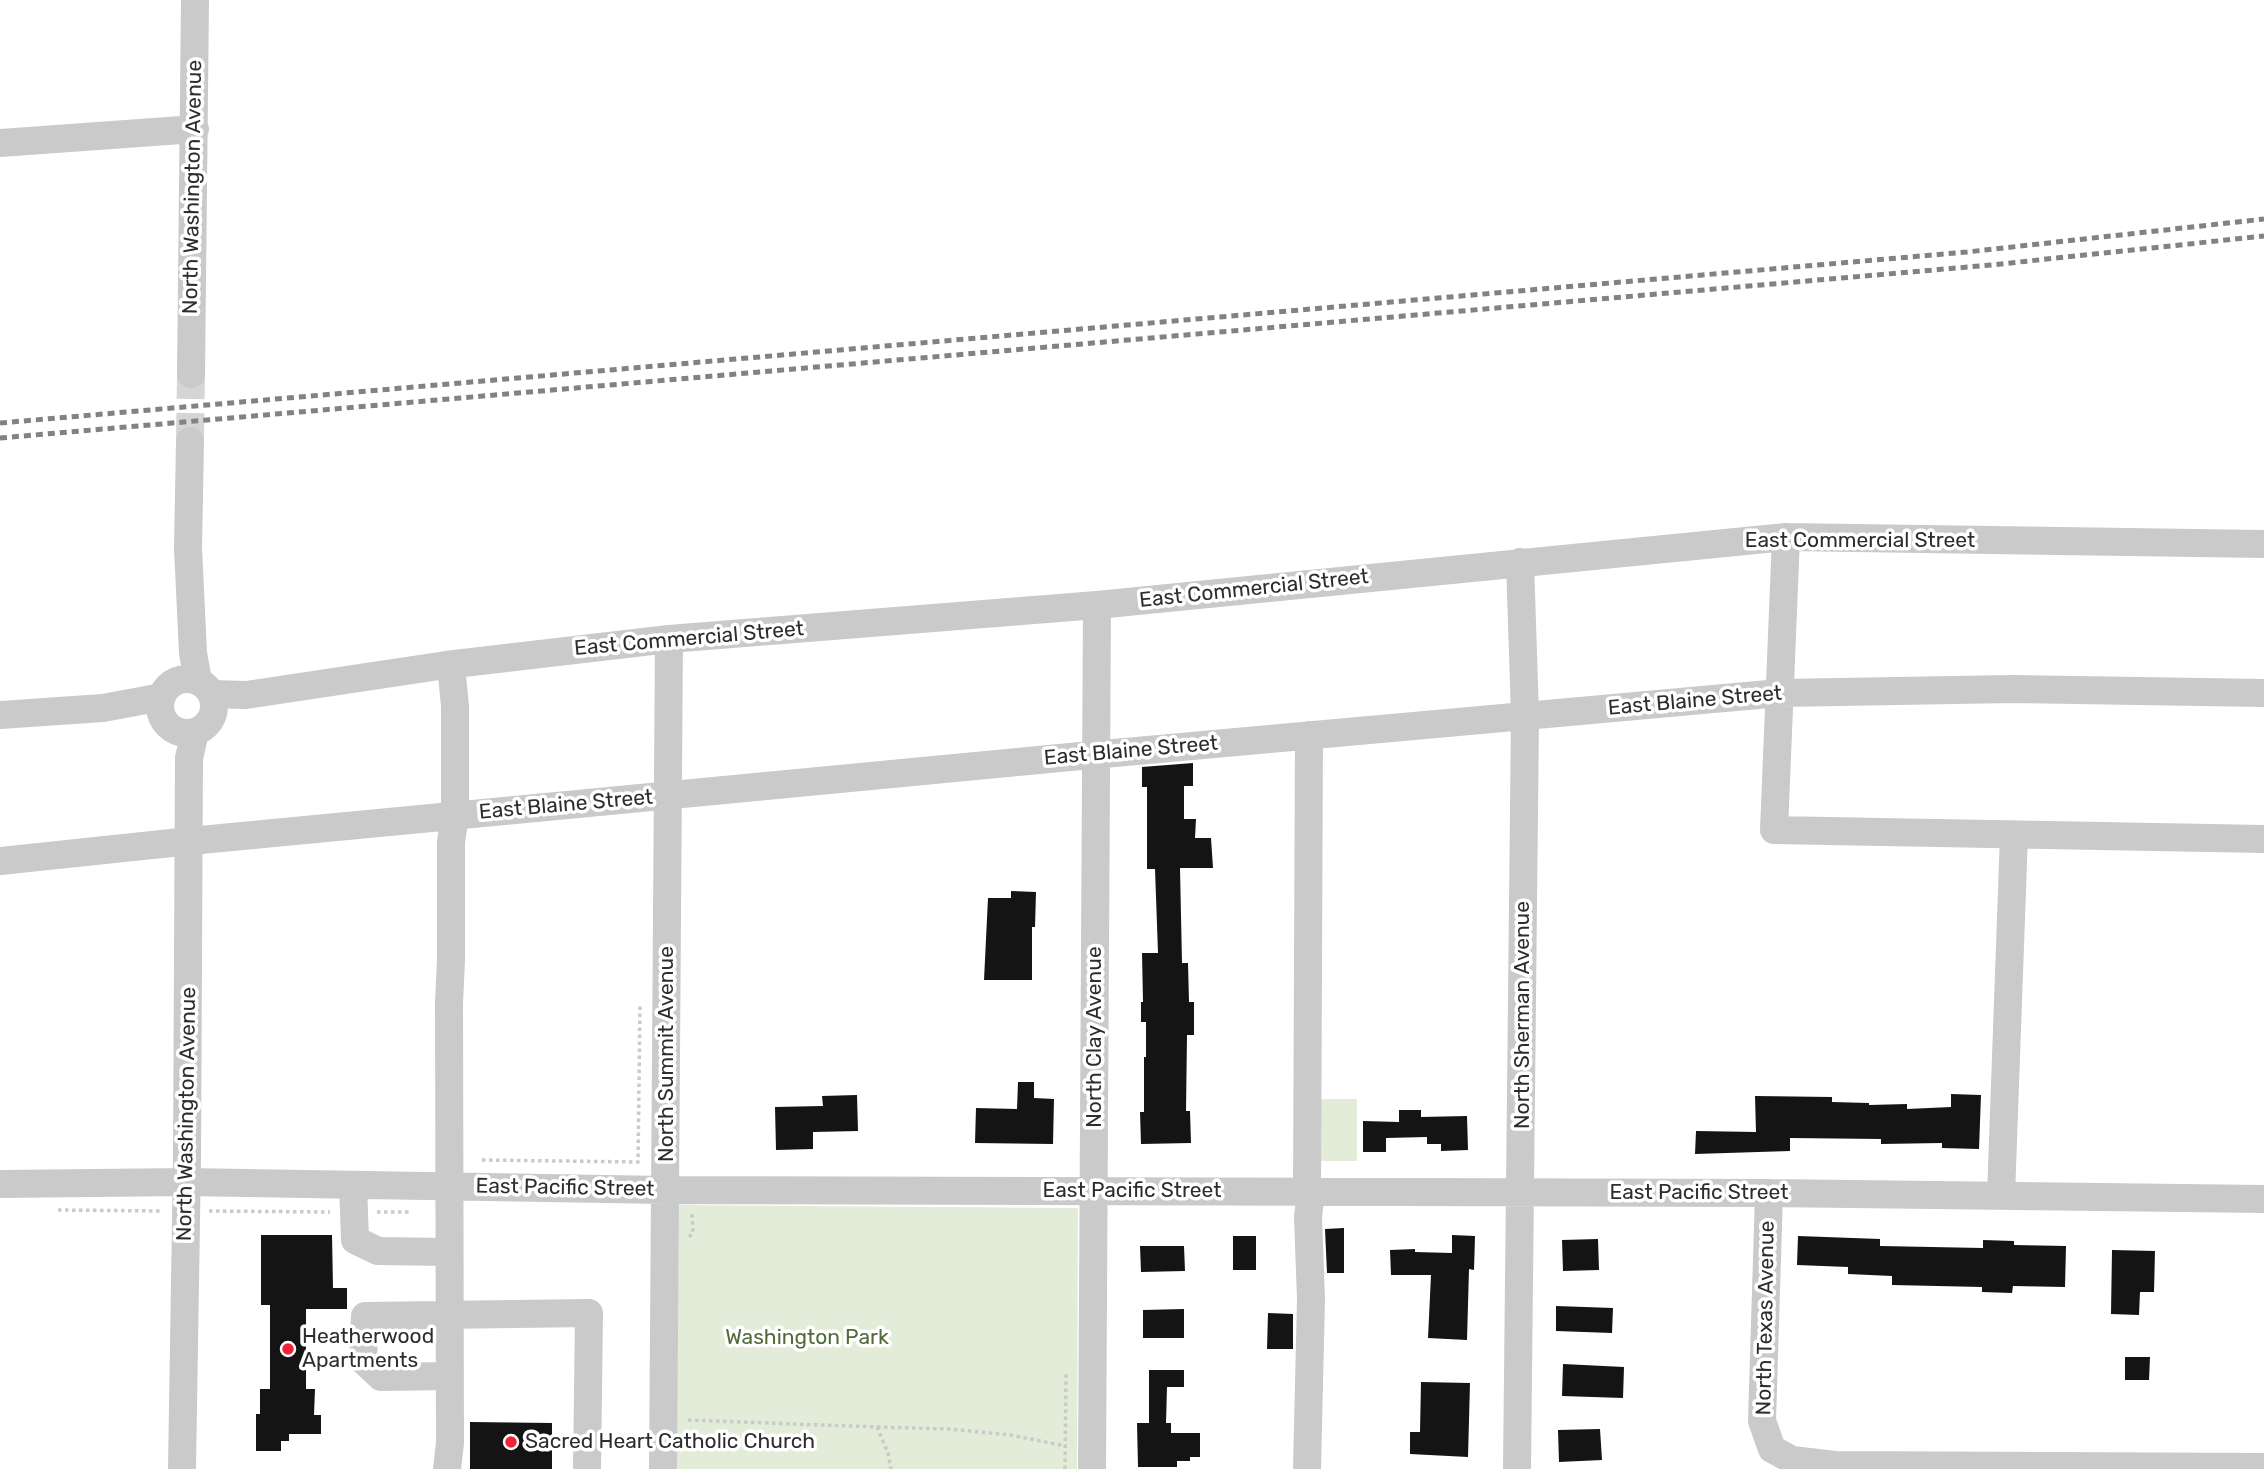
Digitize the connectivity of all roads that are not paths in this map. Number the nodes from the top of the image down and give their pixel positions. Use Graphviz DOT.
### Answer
graph roads {
  1 [pos="195,0"];
  2 [pos="195,129"];
  3 [pos="0,144"];
  4 [pos="191,374"];
  5 [pos="190,441"];
  6 [pos="1786,537"];
  7 [pos="2264,544"];
  8 [pos="1520,562"];
  9 [pos="1097,605"];
  10 [pos="669,639"];
  11 [pos="451,665"];
  12 [pos="1780,693"];
  13 [pos="2264,693"];
  14 [pos="187,712"];
  15 [pos="0,715"];
  16 [pos="1525,715"];
  17 [pos="1309,734"];
  18 [pos="1097,754"];
  19 [pos="669,795"];
  20 [pos="455,815"];
  21 [pos="2014,835"];
  22 [pos="2264,839"];
  23 [pos="190,841"];
  24 [pos="0,861"];
  25 [pos="186,1182"];
  26 [pos="0,1184"];
  27 [pos="353,1185"];
  28 [pos="450,1186"];
  29 [pos="666,1190"];
  30 [pos="1094,1191"];
  31 [pos="1309,1192"];
  32 [pos="1521,1193"];
  33 [pos="1769,1193"];
  34 [pos="2001,1196"];
  35 [pos="2264,1199"];
  36 [pos="449,1252"];
  37 [pos="450,1314"];
  38 [pos="450,1376"];
  39 [pos="2264,1467"];
  40 [pos="181,1469"];
  41 [pos="447,1469"];
  42 [pos="587,1469"];
  43 [pos="663,1469"];
  44 [pos="1092,1469"];
  45 [pos="1307,1469"];
  46 [pos="1517,1469"];
  1 -- 2 [label="street, North Washington Avenue"];
  2 -- 3 [label="street"];
  2 -- 4 [label="street, North Washington Avenue"];
  5 -- 14 [label="street, North Washington Avenue"];
  6 -- 7 [label="street, East Commercial Street"];
  6 -- 8 [label="street, East Commercial Street"];
  6 -- 12 [label="street"];
  8 -- 9 [label="street, East Commercial Street"];
  8 -- 16 [label="street, North Sherman Avenue"];
  9 -- 10 [label="street, East Commercial Street"];
  9 -- 18 [label="street, North Clay Avenue"];
  10 -- 11 [label="street, East Commercial Street"];
  10 -- 19 [label="street, North Summit Avenue"];
  11 -- 14 [label="street, East Commercial Street"];
  11 -- 20 [label="street"];
  12 -- 13 [label="street, East Blaine Street"];
  12 -- 16 [label="street, East Blaine Street"];
  12 -- 21 [label="street"];
  14 -- 15 [label="street, East Commercial Street"];
  14 -- 23 [label="street, North Washington Avenue"];
  16 -- 17 [label="street, East Blaine Street"];
  16 -- 32 [label="street, North Sherman Avenue"];
  17 -- 18 [label="street, East Blaine Street"];
  17 -- 31 [label="street"];
  18 -- 19 [label="street, East Blaine Street"];
  18 -- 30 [label="street, North Clay Avenue"];
  19 -- 20 [label="street, East Blaine Street"];
  19 -- 29 [label="street, North Summit Avenue"];
  20 -- 23 [label="street, East Blaine Street"];
  20 -- 28 [label="street"];
  21 -- 22 [label="street"];
  21 -- 34 [label="street"];
  23 -- 24 [label="street, East Blaine Street"];
  23 -- 25 [label="street, North Washington Avenue"];
  25 -- 26 [label="street, East Pacific Street"];
  25 -- 27 [label="street, East Pacific Street"];
  25 -- 40 [label="street, North Washington Avenue"];
  27 -- 28 [label="street, East Pacific Street"];
  27 -- 36 [label="street"];
  28 -- 29 [label="street, East Pacific Street"];
  28 -- 36 [label="street"];
  29 -- 30 [label="street, East Pacific Street"];
  29 -- 43 [label="street, North Summit Avenue"];
  30 -- 31 [label="street, East Pacific Street"];
  30 -- 44 [label="street, North Clay Avenue"];
  31 -- 32 [label="street, East Pacific Street"];
  31 -- 45 [label="street"];
  32 -- 33 [label="street, East Pacific Street"];
  32 -- 46 [label="street, North Sherman Avenue"];
  33 -- 34 [label="street, East Pacific Street"];
  33 -- 39 [label="street, North Texas Avenue"];
  34 -- 35 [label="street, East Pacific Street"];
  36 -- 37 [label="street"];
  37 -- 38 [label="street"];
  37 -- 38 [label="street"];
  37 -- 42 [label="street"];
  38 -- 41 [label="street"];
}
